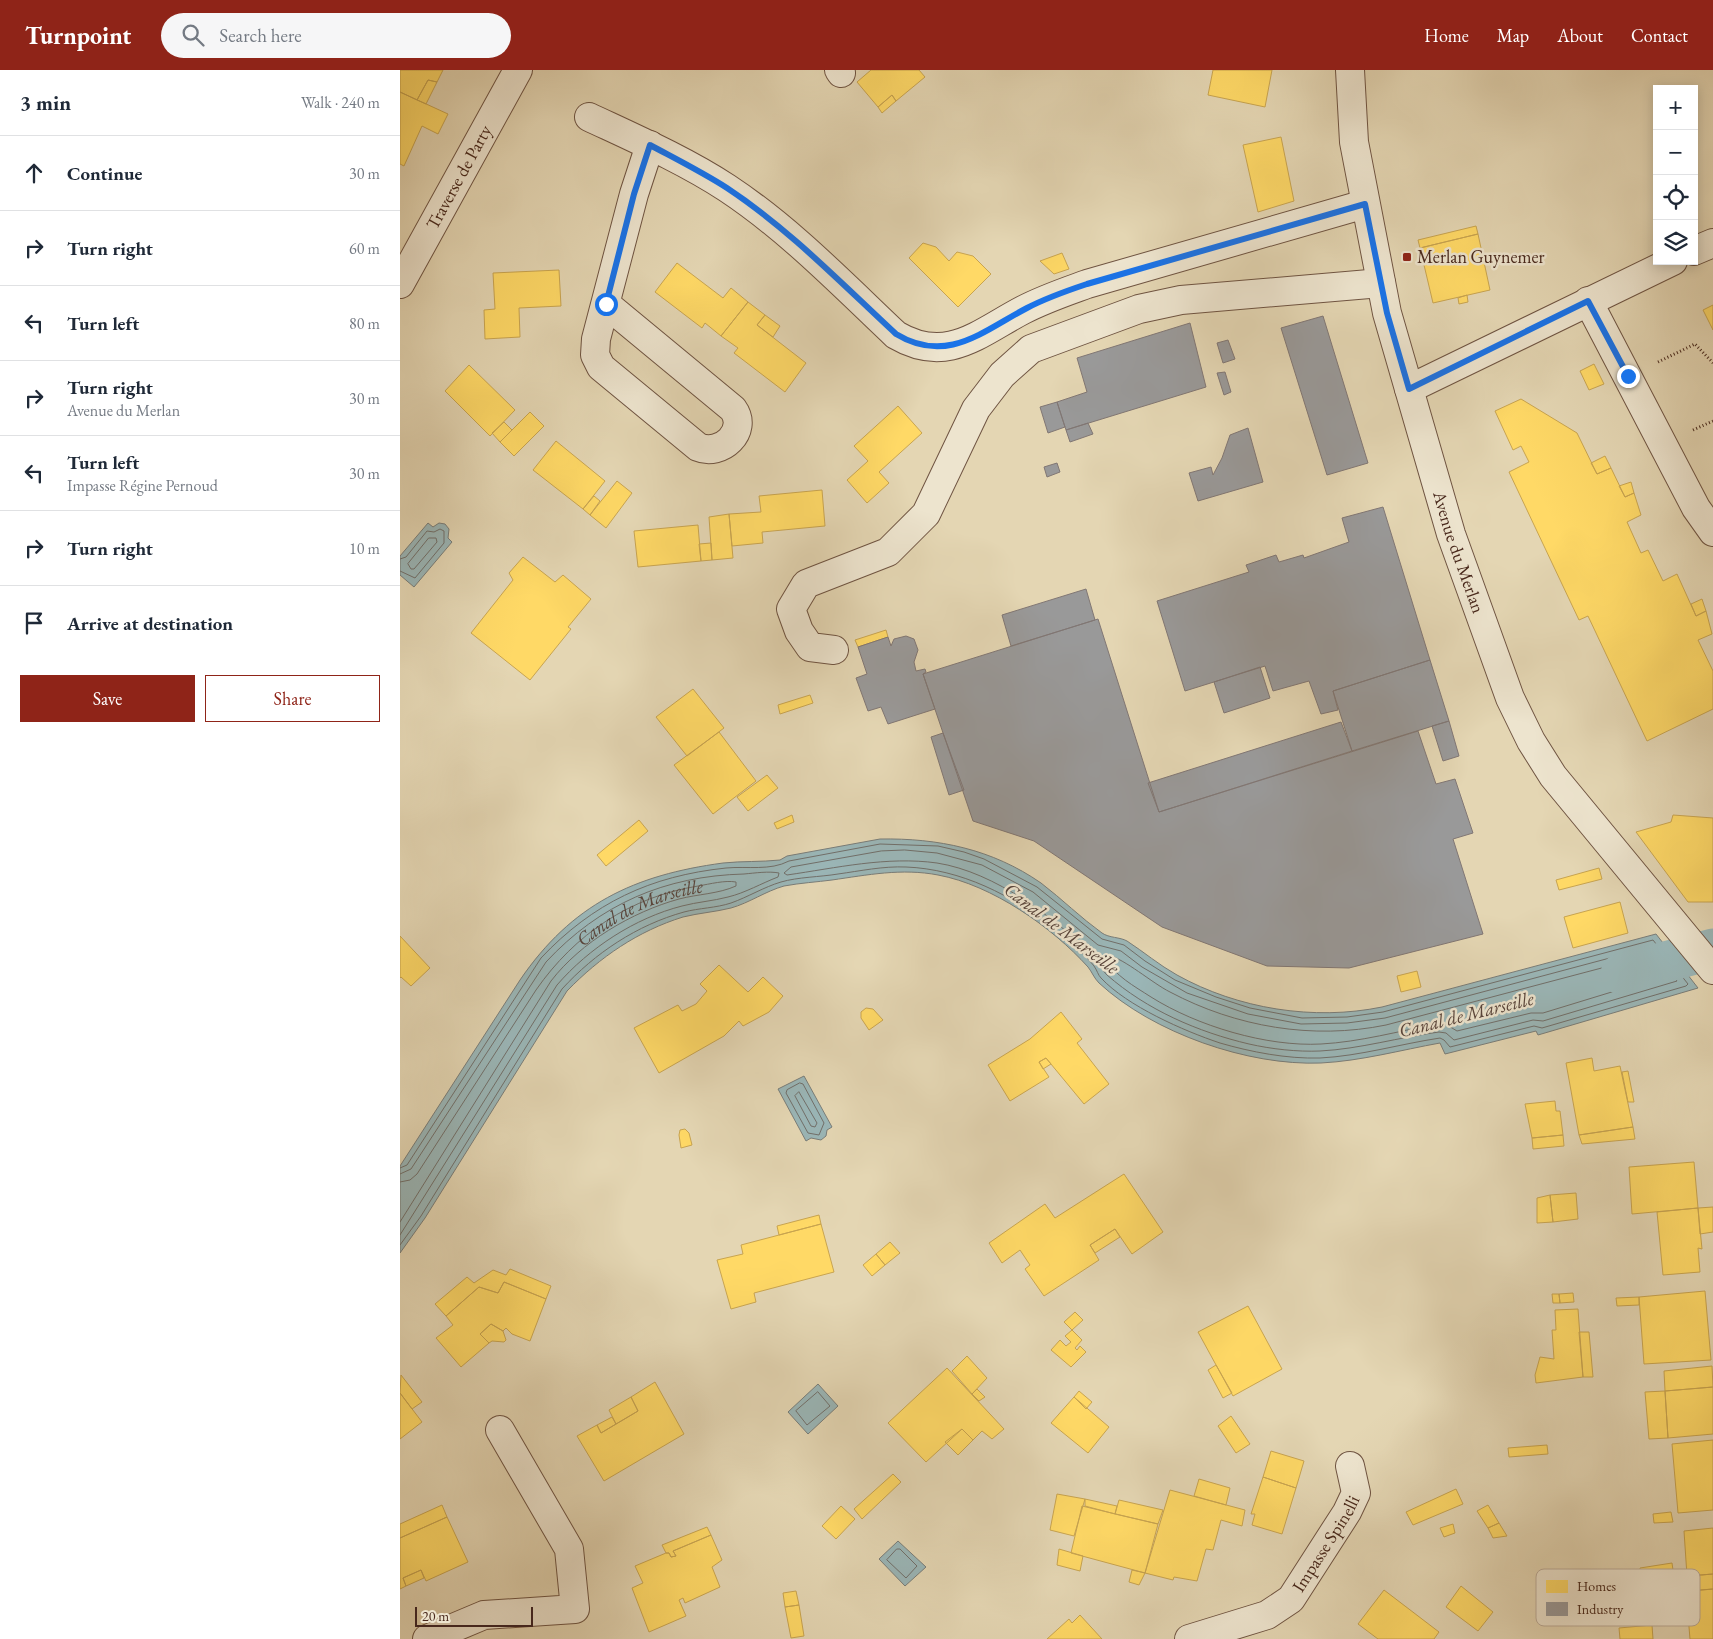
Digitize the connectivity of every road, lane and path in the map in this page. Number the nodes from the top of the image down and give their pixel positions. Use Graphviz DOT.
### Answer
graph roads {
  1 [pos="518,70"];
  2 [pos="1350,70"];
  3 [pos="589,117"];
  4 [pos="650,145"];
  5 [pos="1365,204"];
  6 [pos="1713,242"];
  7 [pos="1698,249"];
  8 [pos="1664,265"];
  9 [pos="1381,283"];
  10 [pos="400,284"];
  11 [pos="1588,301"];
  12 [pos="606,304"];
  13 [pos="1713,363"];
  14 [pos="1628,376"];
  15 [pos="1409,389"];
  16 [pos="1713,532"];
  17 [pos="834,650"];
  18 [pos="1713,970"];
  19 [pos="500,1430"];
  20 [pos="1350,1466"];
  21 [pos="427,1639"];
  22 [pos="1189,1639"];
  1 -- 10 [label="street, Traverse de Party"];
  2 -- 5 [label="street, Avenue du Merlan"];
  3 -- 4 [label="street"];
  4 -- 5 [label="street"];
  4 -- 12 [label="street"];
  5 -- 9 [label="street, Avenue du Merlan"];
  6 -- 7 [label="street"];
  8 -- 11 [label="street"];
  9 -- 15 [label="street, Avenue du Merlan"];
  9 -- 17 [label="street"];
  11 -- 14 [label="street"];
  11 -- 15 [label="street"];
  12 -- 12 [label="street"];
  13 -- 14 [label="path"];
  14 -- 16 [label="street"];
  15 -- 18 [label="street, Avenue du Merlan"];
  19 -- 21 [label="street"];
  20 -- 22 [label="street, Impasse Spinelli"];
}
